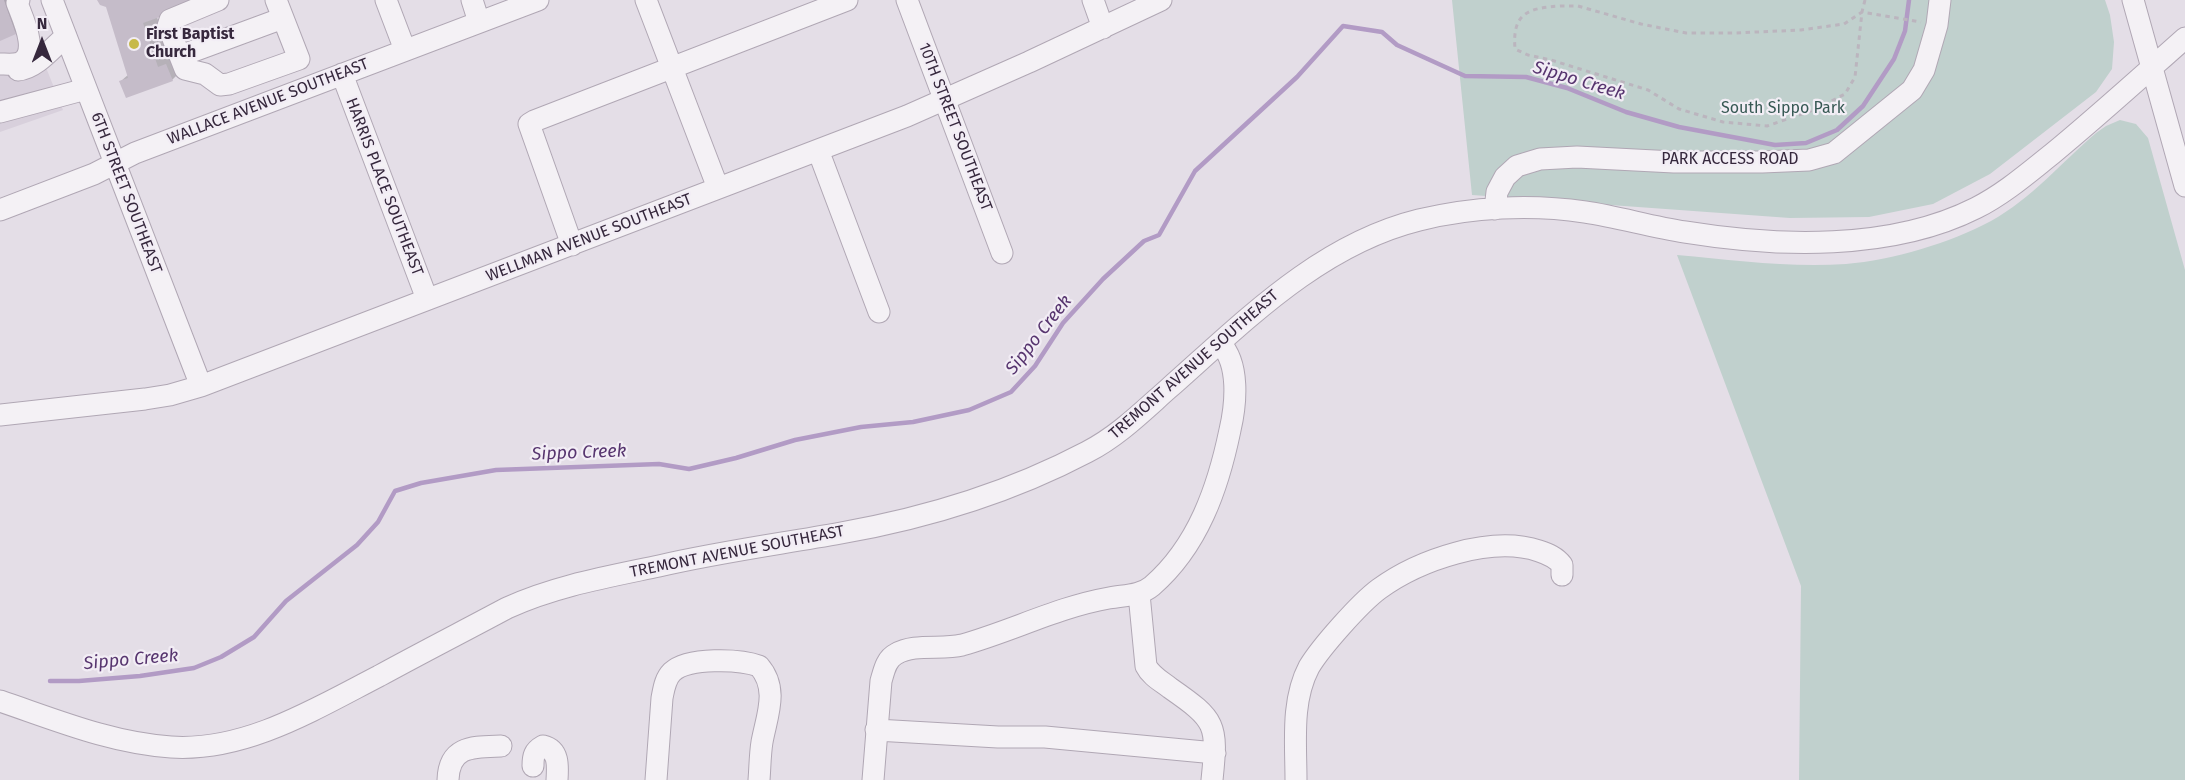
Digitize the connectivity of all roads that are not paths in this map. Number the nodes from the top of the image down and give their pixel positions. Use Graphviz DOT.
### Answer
graph roads {
  1 [pos="18,0"];
  2 [pos="52,0"];
  3 [pos="218,0"];
  4 [pos="386,0"];
  5 [pos="472,0"];
  6 [pos="646,0"];
  7 [pos="847,0"];
  8 [pos="907,0"];
  9 [pos="1093,0"];
  10 [pos="1161,0"];
  11 [pos="1940,0"];
  12 [pos="2133,0"];
  13 [pos="527,2"];
  14 [pos="280,9"];
  15 [pos="479,22"];
  16 [pos="1103,28"];
  17 [pos="66,36"];
  18 [pos="2185,38"];
  19 [pos="405,50"];
  20 [pos="180,56"];
  21 [pos="299,59"];
  22 [pos="0,65"];
  23 [pos="672,68"];
  24 [pos="2152,68"];
  25 [pos="342,74"];
  26 [pos="310,86"];
  27 [pos="86,89"];
  28 [pos="945,100"];
  29 [pos="0,112"];
  30 [pos="818,150"];
  31 [pos="114,163"];
  32 [pos="2185,186"];
  33 [pos="718,188"];
  34 [pos="1495,209"];
  35 [pos="0,210"];
  36 [pos="572,245"];
  37 [pos="1002,253"];
  38 [pos="427,299"];
  39 [pos="879,312"];
  40 [pos="1220,343"];
  41 [pos="201,386"];
  42 [pos="0,415"];
  43 [pos="1562,575"];
  44 [pos="1139,594"];
  45 [pos="0,701"];
  46 [pos="876,730"];
  47 [pos="501,746"];
  48 [pos="1215,753"];
  49 [pos="533,766"];
  50 [pos="448,780"];
  51 [pos="557,780"];
  52 [pos="656,780"];
  53 [pos="759,780"];
  54 [pos="873,780"];
  55 [pos="1212,780"];
  56 [pos="1296,780"];
  1 -- 22 [label="street"];
  2 -- 17 [label="street, 6TH STREET SOUTHEAST"];
  3 -- 20 [label="street"];
  4 -- 19 [label="street"];
  5 -- 15 [label="street"];
  6 -- 23 [label="street"];
  7 -- 23 [label="street"];
  8 -- 28 [label="street, 10TH STREET SOUTHEAST"];
  9 -- 16 [label="street"];
  10 -- 16 [label="street, WELLMAN AVENUE SOUTHEAST"];
  11 -- 34 [label="street, PARK ACCESS ROAD"];
  12 -- 24 [label="street"];
  13 -- 15 [label="street, WALLACE AVENUE SOUTHEAST"];
  14 -- 20 [label="street"];
  14 -- 21 [label="street"];
  15 -- 19 [label="street, WALLACE AVENUE SOUTHEAST"];
  16 -- 28 [label="street, WELLMAN AVENUE SOUTHEAST"];
  17 -- 22 [label="street"];
  17 -- 27 [label="street, 6TH STREET SOUTHEAST"];
  18 -- 24 [label="street, TREMONT AVENUE SOUTHEAST"];
  19 -- 25 [label="street, WALLACE AVENUE SOUTHEAST"];
  20 -- 21 [label="street"];
  21 -- 26 [label="street"];
  23 -- 33 [label="street"];
  23 -- 36 [label="street"];
  24 -- 32 [label="street"];
  24 -- 34 [label="street, TREMONT AVENUE SOUTHEAST"];
  25 -- 26 [label="street, WALLACE AVENUE SOUTHEAST"];
  25 -- 38 [label="street, HARRIS PLACE SOUTHEAST"];
  26 -- 31 [label="street, WALLACE AVENUE SOUTHEAST"];
  27 -- 29 [label="street"];
  27 -- 31 [label="street, 6TH STREET SOUTHEAST"];
  28 -- 30 [label="street, WELLMAN AVENUE SOUTHEAST"];
  28 -- 37 [label="street, 10TH STREET SOUTHEAST"];
  30 -- 33 [label="street, WELLMAN AVENUE SOUTHEAST"];
  30 -- 39 [label="street"];
  31 -- 35 [label="street, WALLACE AVENUE SOUTHEAST"];
  31 -- 41 [label="street, 6TH STREET SOUTHEAST"];
  33 -- 36 [label="street, WELLMAN AVENUE SOUTHEAST"];
  34 -- 40 [label="street, TREMONT AVENUE SOUTHEAST"];
  36 -- 38 [label="street, WELLMAN AVENUE SOUTHEAST"];
  38 -- 41 [label="street, WELLMAN AVENUE SOUTHEAST"];
  40 -- 44 [label="street"];
  40 -- 45 [label="street, TREMONT AVENUE SOUTHEAST"];
  41 -- 42 [label="street, WELLMAN AVENUE SOUTHEAST"];
  43 -- 56 [label="street"];
  44 -- 46 [label="street"];
  44 -- 48 [label="street"];
  46 -- 48 [label="street"];
  46 -- 54 [label="street"];
  47 -- 50 [label="street"];
  48 -- 55 [label="street"];
  49 -- 51 [label="street"];
  52 -- 53 [label="street"];
}
